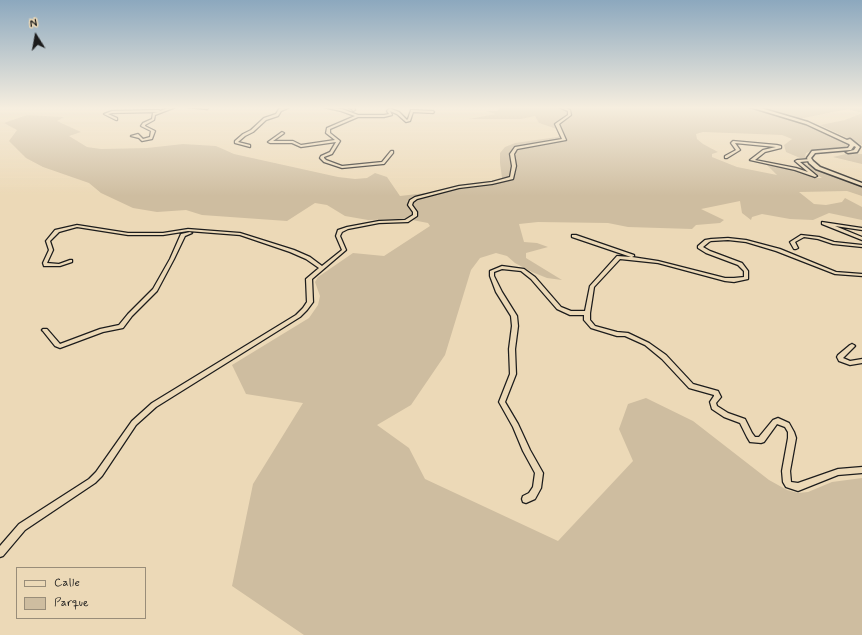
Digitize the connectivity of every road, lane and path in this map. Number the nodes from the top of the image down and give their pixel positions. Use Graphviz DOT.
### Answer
graph roads {
  1 [pos="139,137"];
  2 [pos="151,137"];
  3 [pos="242,137"];
  4 [pos="277,137"];
  5 [pos="333,137"];
  6 [pos="563,137"];
  7 [pos="837,137"];
  8 [pos="841,137"];
  9 [pos="338,141"];
  10 [pos="249,146"];
  11 [pos="392,152"];
  12 [pos="726,157"];
  13 [pos="810,160"];
  14 [pos="862,182"];
  15 [pos="862,185"];
  16 [pos="862,229"];
  17 [pos="240,234"];
  18 [pos="574,236"];
  19 [pos="862,239"];
  20 [pos="862,246"];
  21 [pos="796,248"];
  22 [pos="643,259"];
  23 [pos="70,260"];
  24 [pos="322,268"];
  25 [pos="862,275"];
  26 [pos="587,313"];
  27 [pos="45,330"];
  28 [pos="852,346"];
  29 [pos="862,361"];
  30 [pos="862,470"];
  31 [pos="526,499"];
  32 [pos="0,553"];
  1 -- 2 [label="street"];
  3 -- 10 [label="street"];
  4 -- 9 [label="street"];
  5 -- 9 [label="street"];
  6 -- 24 [label="street"];
  7 -- 13 [label="main road"];
  8 -- 14 [label="main road"];
  9 -- 11 [label="street"];
  12 -- 13 [label="street"];
  13 -- 15 [label="main road"];
  16 -- 19 [label="street"];
  17 -- 23 [label="street"];
  17 -- 24 [label="street"];
  17 -- 27 [label="street"];
  18 -- 22 [label="street"];
  20 -- 21 [label="street"];
  22 -- 25 [label="street"];
  22 -- 26 [label="street"];
  24 -- 32 [label="street"];
  26 -- 30 [label="street"];
  26 -- 31 [label="street"];
  28 -- 29 [label="street"];
}
